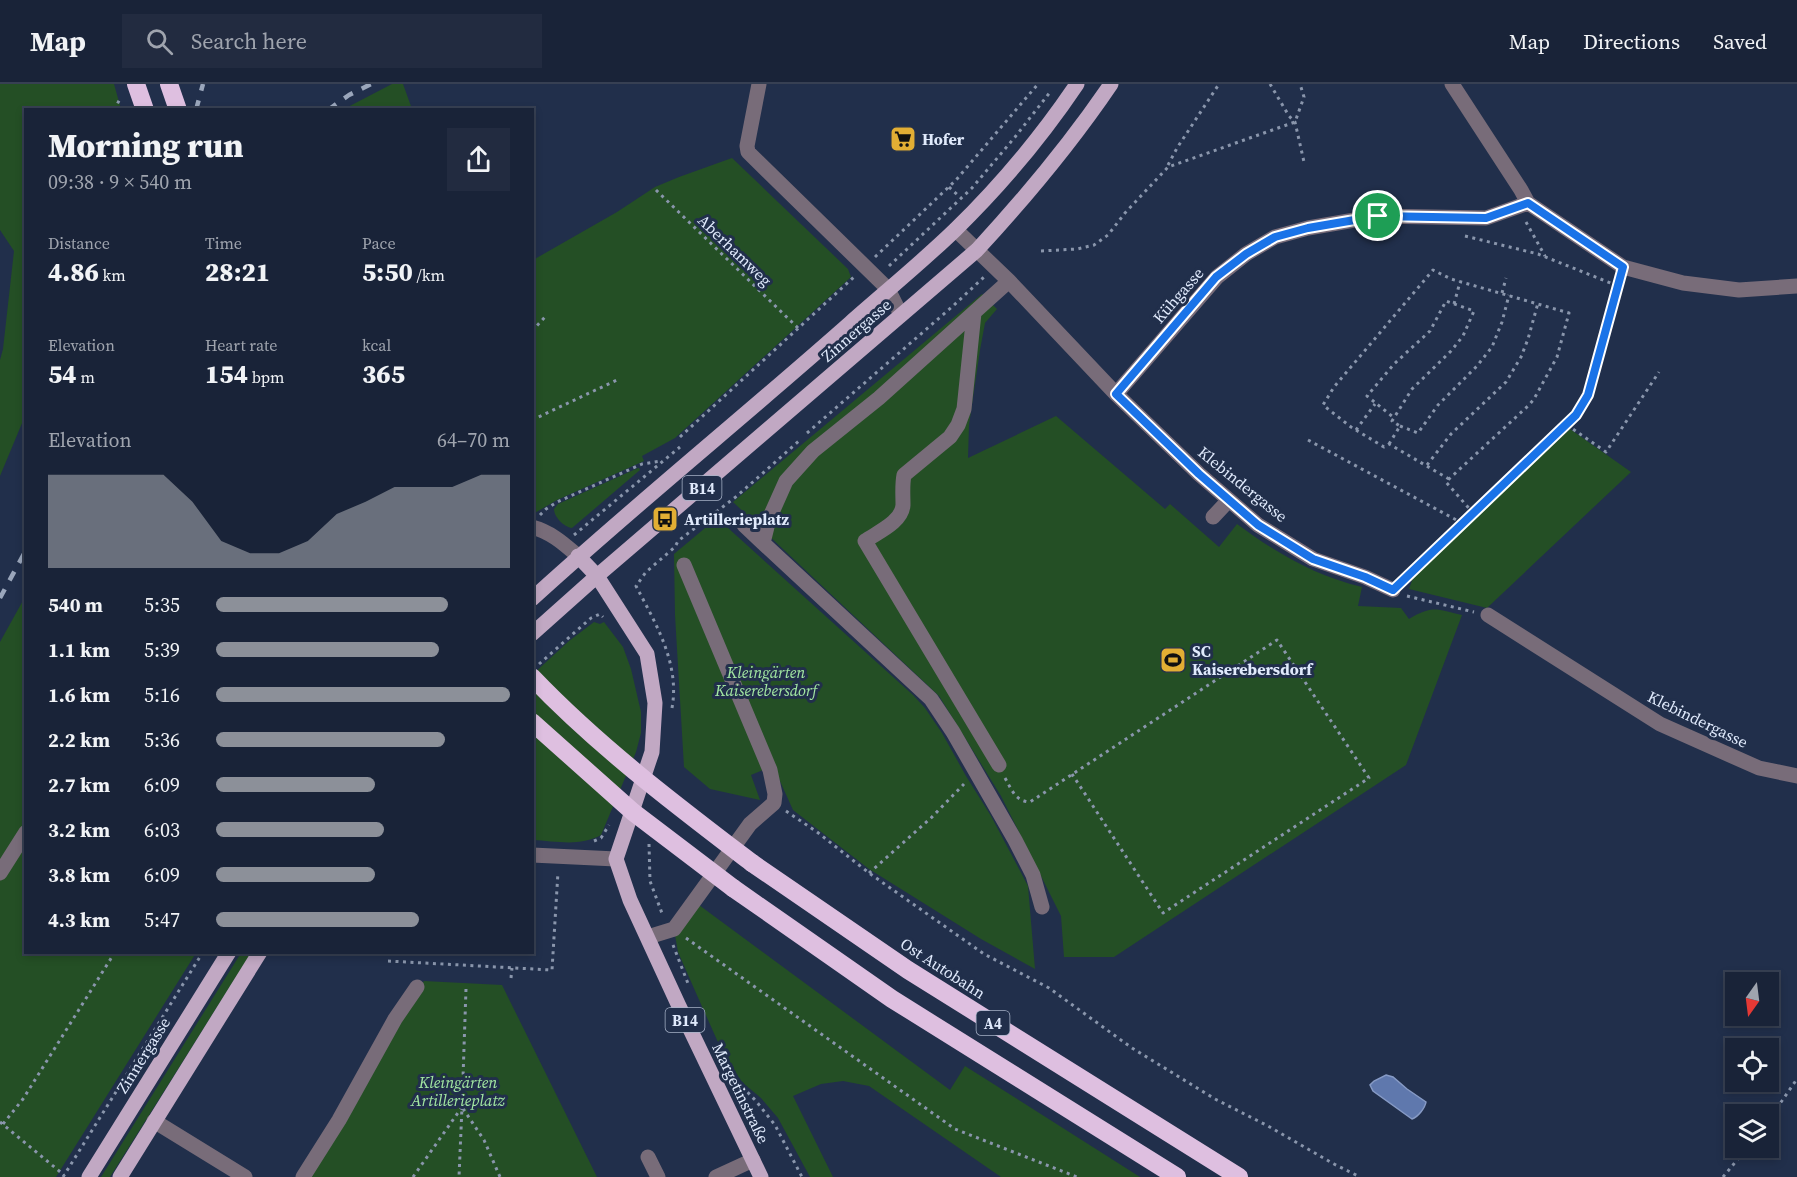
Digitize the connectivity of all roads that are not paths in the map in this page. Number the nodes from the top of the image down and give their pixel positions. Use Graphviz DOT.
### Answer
graph roads {
  1 [pos="169,84"];
  2 [pos="759,84"];
  3 [pos="1077,84"];
  4 [pos="1111,84"];
  5 [pos="1452,84"];
  6 [pos="130,88"];
  7 [pos="144,108"];
  8 [pos="177,108"];
  9 [pos="1528,203"];
  10 [pos="956,230"];
  11 [pos="977,250"];
  12 [pos="1008,281"];
  13 [pos="1797,286"];
  14 [pos="888,289"];
  15 [pos="974,313"];
  16 [pos="902,315"];
  17 [pos="1116,394"];
  18 [pos="1229,500"];
  19 [pos="1213,517"];
  20 [pos="535,524"];
  21 [pos="744,525"];
  22 [pos="763,543"];
  23 [pos="578,556"];
  24 [pos="684,565"];
  25 [pos="597,576"];
  26 [pos="1393,590"];
  27 [pos="534,597"];
  28 [pos="1488,615"];
  29 [pos="534,632"];
  30 [pos="534,679"];
  31 [pos="534,725"];
  32 [pos="999,765"];
  33 [pos="1797,776"];
  34 [pos="24,835"];
  35 [pos="534,855"];
  36 [pos="616,859"];
  37 [pos="0,873"];
  38 [pos="1042,907"];
  39 [pos="648,937"];
  40 [pos="228,954"];
  41 [pos="259,954"];
  42 [pos="417,987"];
  43 [pos="154,1121"];
  44 [pos="648,1156"];
  45 [pos="753,1160"];
  46 [pos="89,1177"];
  47 [pos="120,1177"];
  48 [pos="245,1177"];
  49 [pos="303,1177"];
  50 [pos="658,1177"];
  51 [pos="716,1177"];
  52 [pos="761,1177"];
  53 [pos="1177,1177"];
  54 [pos="1239,1177"];
  1 -- 8 [label="highway"];
  2 -- 14 [label="street"];
  3 -- 10 [label="main road, Zinnergasse / B14"];
  4 -- 11 [label="main road, Zinnergasse / B14"];
  5 -- 9 [label="street"];
  6 -- 7 [label="highway"];
  9 -- 13 [label="street"];
  9 -- 17 [label="street, Kühgasse"];
  10 -- 11 [label="street, Klebindergasse"];
  10 -- 14 [label="main road, Zinnergasse / B14"];
  11 -- 12 [label="street, Klebindergasse"];
  11 -- 16 [label="main road, Zinnergasse / B14"];
  12 -- 15 [label="street"];
  12 -- 17 [label="street, Klebindergasse"];
  14 -- 16 [label="street"];
  14 -- 23 [label="main road, Zinnergasse / B14"];
  15 -- 22 [label="street"];
  15 -- 32 [label="street"];
  16 -- 25 [label="main road, Zinnergasse / B14"];
  17 -- 18 [label="street, Klebindergasse"];
  18 -- 19 [label="street"];
  18 -- 26 [label="street, Klebindergasse"];
  20 -- 23 [label="street"];
  21 -- 22 [label="street"];
  22 -- 38 [label="street"];
  23 -- 25 [label="main road"];
  23 -- 27 [label="main road"];
  24 -- 39 [label="street"];
  25 -- 29 [label="main road"];
  25 -- 36 [label="main road"];
  28 -- 33 [label="street, Klebindergasse"];
  30 -- 54 [label="highway, Ost Autobahn / A4, bridge"];
  31 -- 53 [label="highway, A4, bridge"];
  34 -- 37 [label="street"];
  35 -- 36 [label="street"];
  36 -- 39 [label="main road, Margetinstraße / B14"];
  39 -- 45 [label="main road, Margetinstraße / B14"];
  40 -- 46 [label="main road, Zinnergasse"];
  41 -- 43 [label="main road"];
  42 -- 49 [label="street"];
  43 -- 47 [label="main road"];
  43 -- 48 [label="street"];
  44 -- 50 [label="street"];
  45 -- 51 [label="street"];
  45 -- 52 [label="main road, Margetinstraße / B14"];
}
